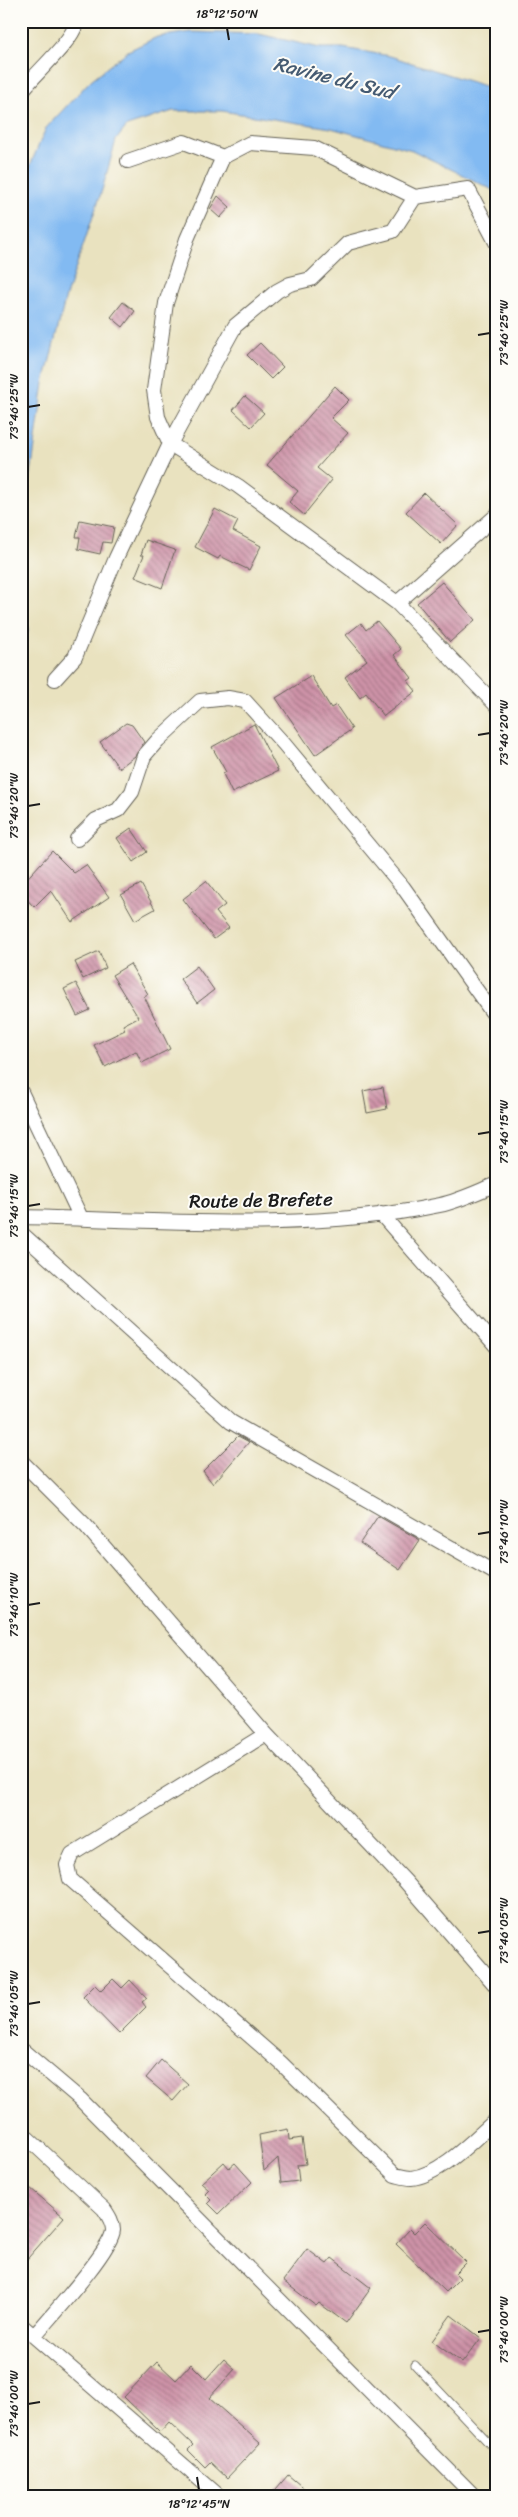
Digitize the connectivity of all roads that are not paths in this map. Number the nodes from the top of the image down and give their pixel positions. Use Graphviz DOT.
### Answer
graph roads {
  1 [pos="73,21"];
  2 [pos="21,92"];
  3 [pos="224,157"];
  4 [pos="128,161"];
  5 [pos="414,197"];
  6 [pos="497,244"];
  7 [pos="170,444"];
  8 [pos="497,515"];
  9 [pos="397,603"];
  10 [pos="55,679"];
  11 [pos="497,706"];
  12 [pos="77,840"];
  13 [pos="497,1019"];
  14 [pos="21,1092"];
  15 [pos="497,1184"];
  16 [pos="381,1214"];
  17 [pos="21,1218"];
  18 [pos="81,1218"];
  19 [pos="21,1233"];
  20 [pos="497,1347"];
  21 [pos="21,1461"];
  22 [pos="497,1574"];
  23 [pos="266,1734"];
  24 [pos="497,1987"];
  25 [pos="21,2049"];
  26 [pos="497,2119"];
  27 [pos="21,2132"];
  28 [pos="21,2325"];
  29 [pos="34,2336"];
  30 [pos="415,2365"];
  31 [pos="497,2452"];
  32 [pos="219,2496"];
  33 [pos="474,2496"];
  1 -- 2 [label="street"];
  3 -- 4 [label="street"];
  3 -- 5 [label="street"];
  3 -- 7 [label="street"];
  5 -- 6 [label="street"];
  5 -- 7 [label="street"];
  7 -- 9 [label="street"];
  7 -- 10 [label="street"];
  8 -- 9 [label="street"];
  9 -- 11 [label="street"];
  12 -- 13 [label="street"];
  14 -- 18 [label="street"];
  15 -- 16 [label="street, Route de Brefete"];
  16 -- 18 [label="street, Route de Brefete"];
  16 -- 20 [label="street"];
  17 -- 18 [label="street, Route de Brefete"];
  19 -- 22 [label="street"];
  21 -- 23 [label="street"];
  23 -- 24 [label="street"];
  23 -- 26 [label="street"];
  25 -- 33 [label="street"];
  27 -- 29 [label="street"];
  28 -- 29 [label="street"];
  29 -- 32 [label="street"];
  30 -- 31 [label="lane"];
}
